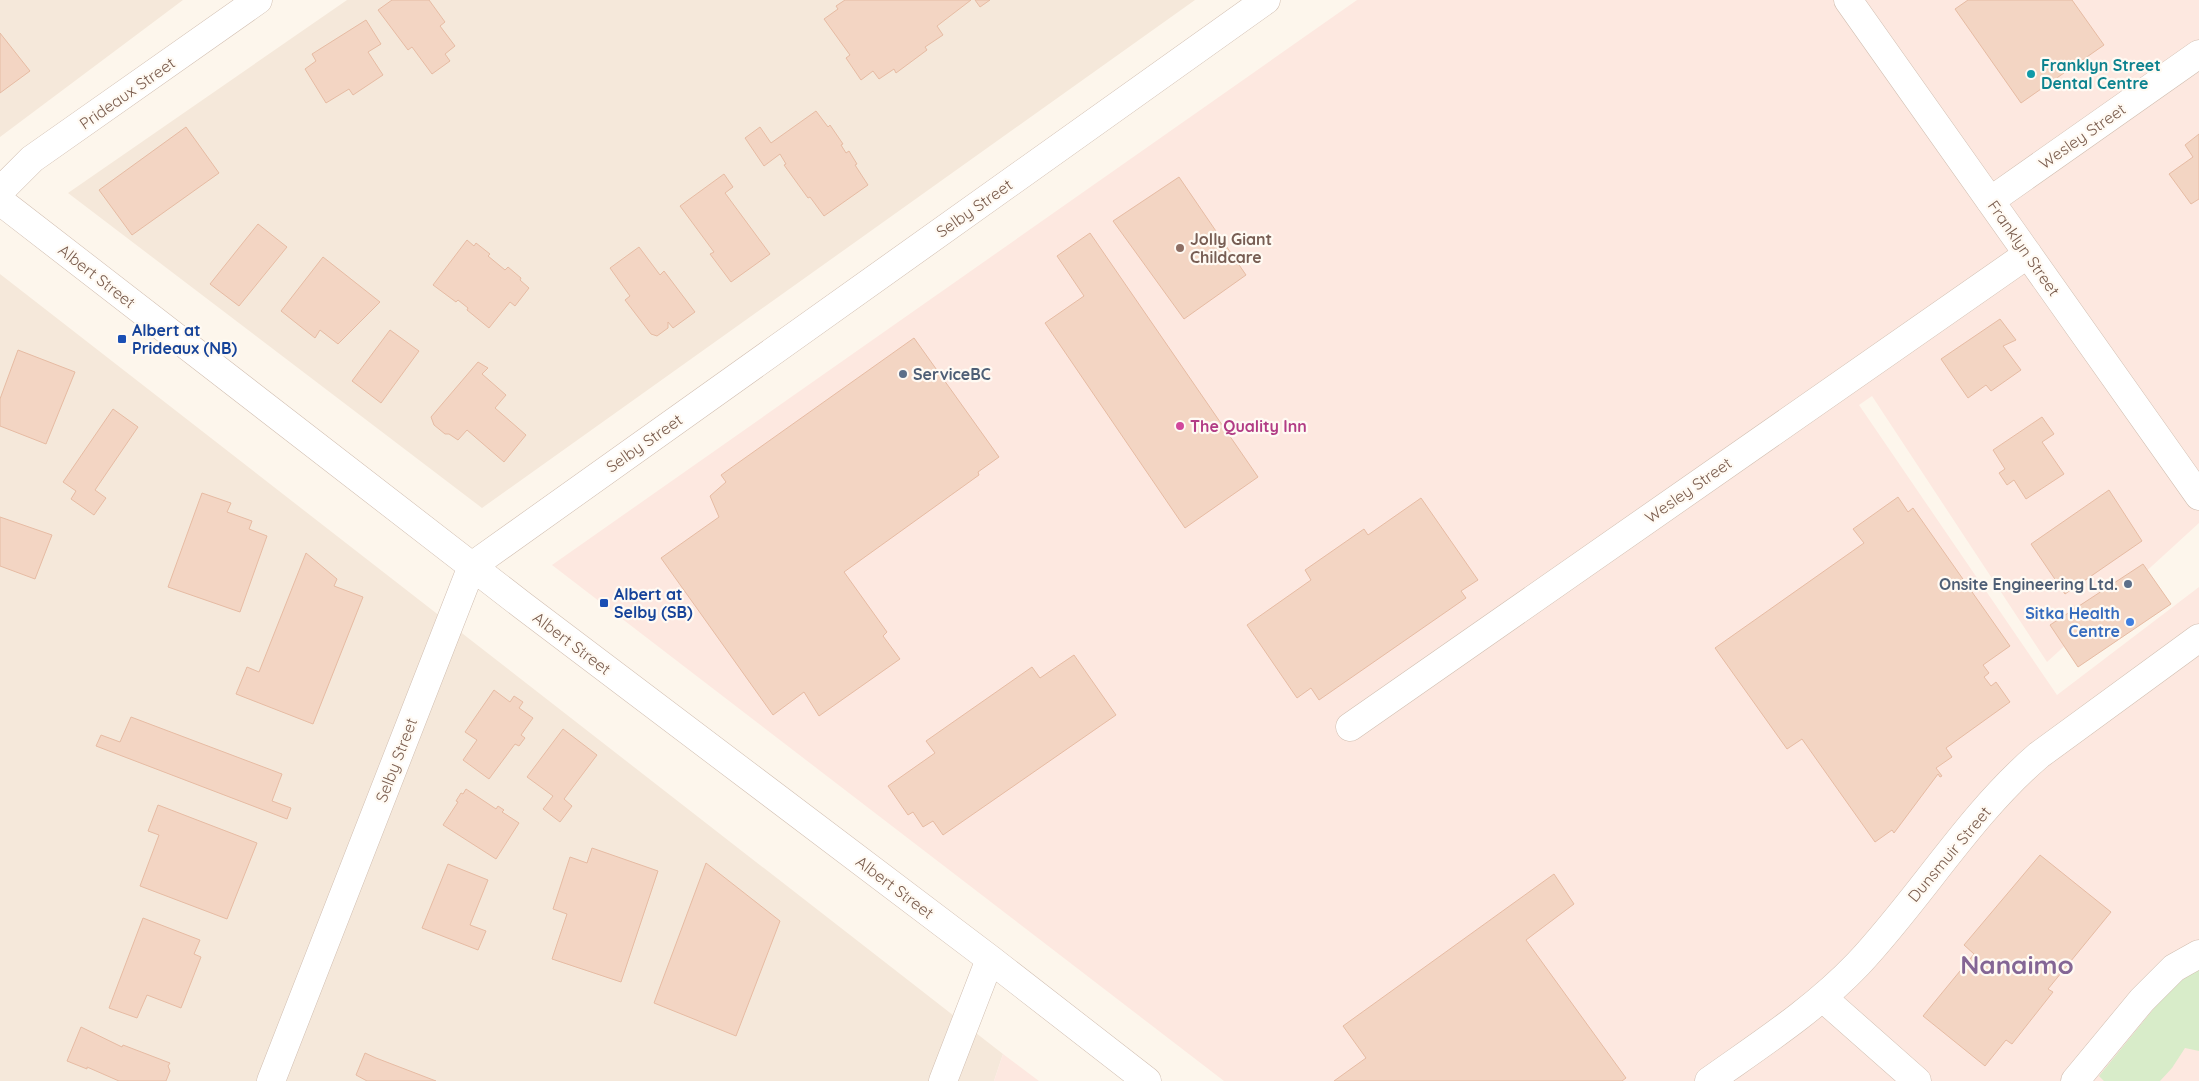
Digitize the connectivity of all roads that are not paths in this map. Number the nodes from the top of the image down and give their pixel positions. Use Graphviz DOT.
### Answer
graph roads {
  1 [pos="258,0"];
  2 [pos="1266,0"];
  3 [pos="1848,0"];
  4 [pos="2199,54"];
  5 [pos="0,191"];
  6 [pos="1990,201"];
  7 [pos="0,202"];
  8 [pos="2028,254"];
  9 [pos="2199,496"];
  10 [pos="472,566"];
  11 [pos="2199,638"];
  12 [pos="1350,727"];
  13 [pos="2199,954"];
  14 [pos="990,959"];
  15 [pos="1823,998"];
  16 [pos="271,1081"];
  17 [pos="943,1081"];
  18 [pos="1147,1081"];
  19 [pos="1709,1081"];
  20 [pos="1917,1081"];
  21 [pos="2075,1081"];
  1 -- 5 [label="street, Prideaux Street"];
  2 -- 10 [label="street, Selby Street"];
  3 -- 6 [label="street, Franklyn Street"];
  4 -- 6 [label="street, Wesley Street"];
  6 -- 8 [label="street, Franklyn Street"];
  7 -- 10 [label="street, Albert Street"];
  8 -- 9 [label="street, Franklyn Street"];
  8 -- 12 [label="street, Wesley Street"];
  10 -- 14 [label="street, Albert Street"];
  10 -- 16 [label="street, Selby Street"];
  11 -- 15 [label="street, Dunsmuir Street"];
  13 -- 21 [label="street"];
  14 -- 17 [label="street"];
  14 -- 18 [label="street, Albert Street"];
  15 -- 19 [label="street, Dunsmuir Street"];
  15 -- 20 [label="street"];
}
